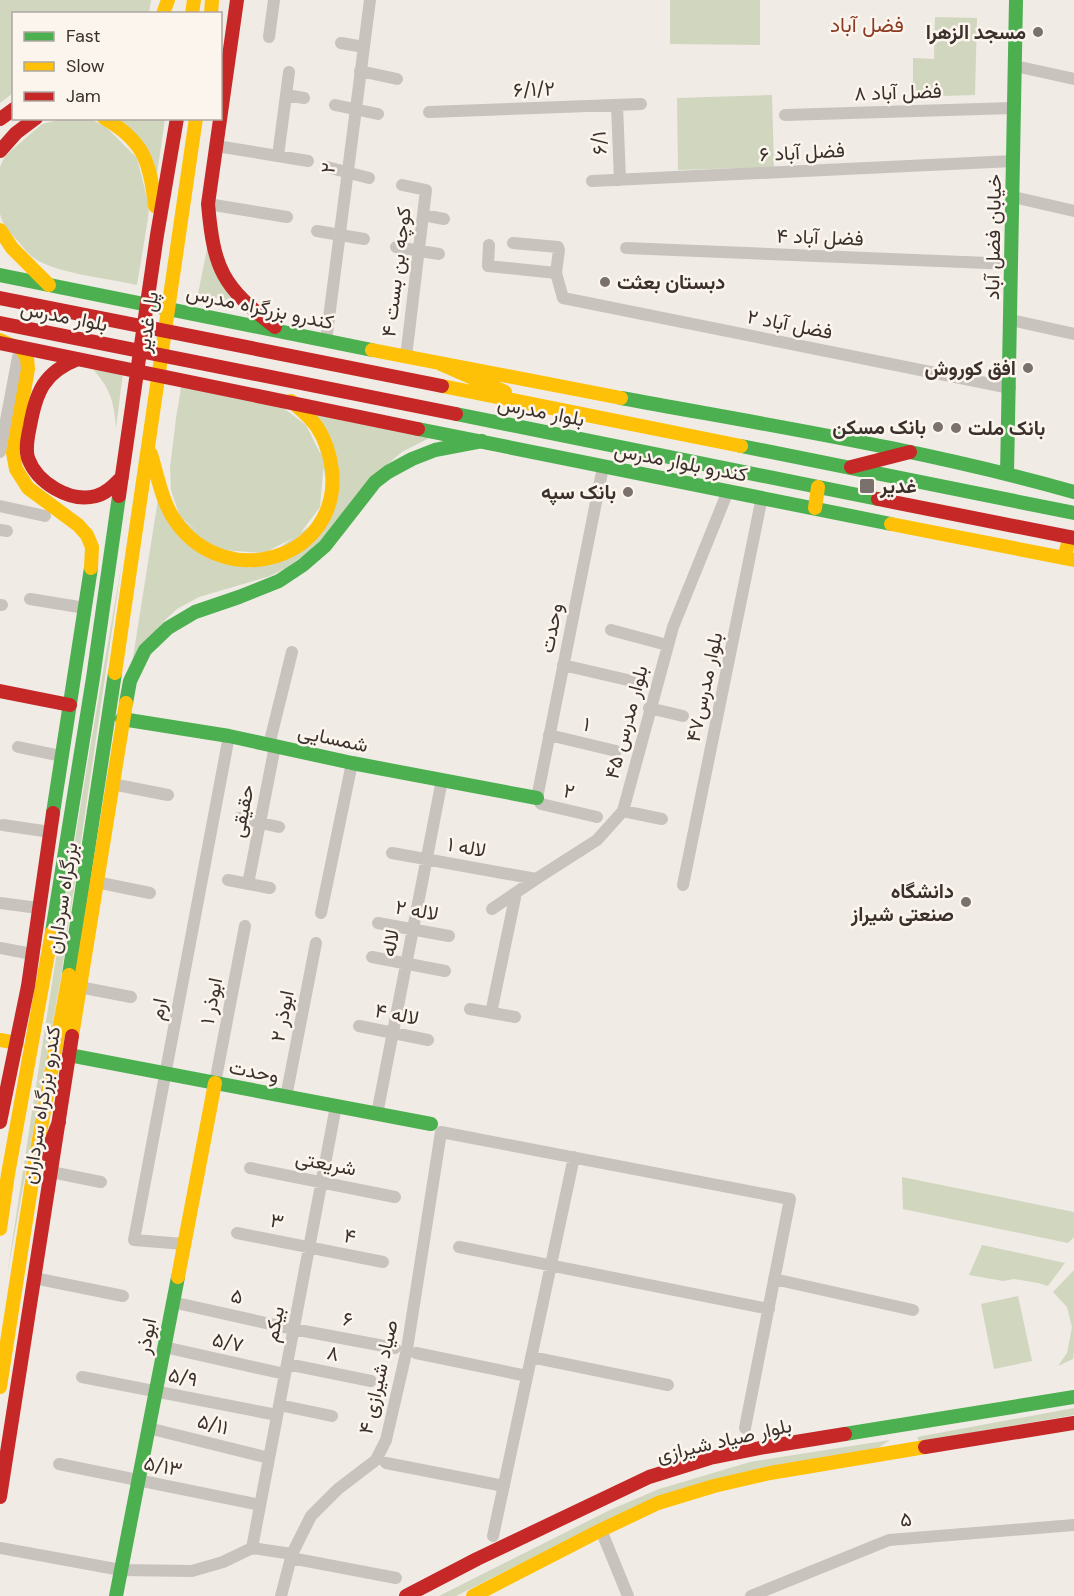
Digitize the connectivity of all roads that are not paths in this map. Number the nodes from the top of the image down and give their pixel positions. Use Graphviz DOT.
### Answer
graph roads {
  1 [pos="237,0"];
  2 [pos="274,0"];
  3 [pos="370,0"];
  4 [pos="1016,0"];
  5 [pos="268,37"];
  6 [pos="341,43"];
  7 [pos="364,47"];
  8 [pos="1015,66"];
  9 [pos="360,71"];
  10 [pos="289,72"];
  11 [pos="398,79"];
  12 [pos="1074,79"];
  13 [pos="286,95"];
  14 [pos="304,98"];
  15 [pos="641,104"];
  16 [pos="335,105"];
  17 [pos="617,105"];
  18 [pos="1013,108"];
  19 [pos="356,109"];
  20 [pos="222,110"];
  21 [pos="429,112"];
  22 [pos="378,114"];
  23 [pos="785,115"];
  24 [pos="32,120"];
  25 [pos="108,120"];
  26 [pos="177,120"];
  27 [pos="196,120"];
  28 [pos="221,120"];
  29 [pos="217,146"];
  30 [pos="0,151"];
  31 [pos="278,156"];
  32 [pos="308,161"];
  33 [pos="1013,161"];
  34 [pos="327,167"];
  35 [pos="348,172"];
  36 [pos="369,178"];
  37 [pos="620,180"];
  38 [pos="592,181"];
  39 [pos="402,185"];
  40 [pos="1013,197"];
  41 [pos="208,204"];
  42 [pos="1074,211"];
  43 [pos="423,215"];
  44 [pos="287,217"];
  45 [pos="444,219"];
  46 [pos="0,230"];
  47 [pos="317,231"];
  48 [pos="157,235"];
  49 [pos="339,235"];
  50 [pos="364,239"];
  51 [pos="513,243"];
  52 [pos="489,245"];
  53 [pos="396,247"];
  54 [pos="626,248"];
  55 [pos="418,251"];
  56 [pos="438,254"];
  57 [pos="1012,264"];
  58 [pos="556,273"];
  59 [pos="0,275"];
  60 [pos="49,285"];
  61 [pos="0,298"];
  62 [pos="1011,320"];
  63 [pos="0,323"];
  64 [pos="278,330"];
  65 [pos="1074,334"];
  66 [pos="326,341"];
  67 [pos="10,346"];
  68 [pos="406,357"];
  69 [pos="78,359"];
  70 [pos="441,364"];
  71 [pos="1010,388"];
  72 [pos="291,401"];
  73 [pos="540,406"];
  74 [pos="132,409"];
  75 [pos="154,413"];
  76 [pos="586,416"];
  77 [pos="581,439"];
  78 [pos="482,441"];
  79 [pos="149,447"];
  80 [pos="0,452"];
  81 [pos="910,452"];
  82 [pos="603,467"];
  83 [pos="848,468"];
  84 [pos="1007,474"];
  85 [pos="123,477"];
  86 [pos="818,487"];
  87 [pos="728,490"];
  88 [pos="1074,492"];
  89 [pos="762,497"];
  90 [pos="0,506"];
  91 [pos="815,508"];
  92 [pos="1074,513"];
  93 [pos="45,516"];
  94 [pos="1072,537"];
  95 [pos="1069,559"];
  96 [pos="30,599"];
  97 [pos="85,608"];
  98 [pos="611,630"];
  99 [pos="667,645"];
  100 [pos="292,652"];
  101 [pos="563,665"];
  102 [pos="632,681"];
  103 [pos="0,691"];
  104 [pos="70,705"];
  105 [pos="649,708"];
  106 [pos="683,716"];
  107 [pos="122,719"];
  108 [pos="549,735"];
  109 [pos="229,736"];
  110 [pos="272,746"];
  111 [pos="18,747"];
  112 [pos="616,751"];
  113 [pos="61,756"];
  114 [pos="352,763"];
  115 [pos="442,780"];
  116 [pos="112,784"];
  117 [pos="168,795"];
  118 [pos="537,798"];
  119 [pos="623,811"];
  120 [pos="597,816"];
  121 [pos="239,818"];
  122 [pos="662,819"];
  123 [pos="260,823"];
  124 [pos="3,825"];
  125 [pos="279,827"];
  126 [pos="50,832"];
  127 [pos="392,852"];
  128 [pos="427,859"];
  129 [pos="536,879"];
  130 [pos="228,880"];
  131 [pos="96,882"];
  132 [pos="248,884"];
  133 [pos="683,885"];
  134 [pos="270,888"];
  135 [pos="150,893"];
  136 [pos="516,893"];
  137 [pos="0,903"];
  138 [pos="38,908"];
  139 [pos="492,909"];
  140 [pos="321,913"];
  141 [pos="378,923"];
  142 [pos="245,926"];
  143 [pos="413,929"];
  144 [pos="449,936"];
  145 [pos="75,943"];
  146 [pos="316,943"];
  147 [pos="0,948"];
  148 [pos="32,950"];
  149 [pos="372,957"];
  150 [pos="406,963"];
  151 [pos="46,967"];
  152 [pos="445,971"];
  153 [pos="28,986"];
  154 [pos="78,994"];
  155 [pos="131,997"];
  156 [pos="470,1009"];
  157 [pos="491,1013"];
  158 [pos="515,1017"];
  159 [pos="359,1026"];
  160 [pos="393,1033"];
  161 [pos="0,1040"];
  162 [pos="428,1040"];
  163 [pos="17,1043"];
  164 [pos="69,1055"];
  165 [pos="166,1074"];
  166 [pos="215,1083"];
  167 [pos="286,1097"];
  168 [pos="336,1106"];
  169 [pos="377,1114"];
  170 [pos="0,1122"];
  171 [pos="58,1122"];
  172 [pos="436,1128"];
  173 [pos="574,1157"];
  174 [pos="0,1163"];
  175 [pos="250,1168"];
  176 [pos="51,1172"];
  177 [pos="101,1182"];
  178 [pos="321,1182"];
  179 [pos="6,1190"];
  180 [pos="30,1193"];
  181 [pos="394,1197"];
  182 [pos="0,1229"];
  183 [pos="237,1233"];
  184 [pos="184,1244"];
  185 [pos="309,1247"];
  186 [pos="459,1247"];
  187 [pos="383,1262"];
  188 [pos="551,1265"];
  189 [pos="34,1278"];
  190 [pos="774,1279"];
  191 [pos="123,1296"];
  192 [pos="172,1302"];
  193 [pos="769,1309"];
  194 [pos="913,1310"];
  195 [pos="293,1329"];
  196 [pos="164,1347"];
  197 [pos="395,1348"];
  198 [pos="416,1353"];
  199 [pos="531,1357"];
  200 [pos="286,1369"];
  201 [pos="1,1370"];
  202 [pos="527,1376"];
  203 [pos="82,1377"];
  204 [pos="371,1381"];
  205 [pos="668,1385"];
  206 [pos="0,1387"];
  207 [pos="155,1392"];
  208 [pos="1074,1397"];
  209 [pos="278,1410"];
  210 [pos="332,1416"];
  211 [pos="1074,1423"];
  212 [pos="892,1427"];
  213 [pos="148,1428"];
  214 [pos="745,1428"];
  215 [pos="897,1453"];
  216 [pos="269,1458"];
  217 [pos="386,1463"];
  218 [pos="59,1464"];
  219 [pos="138,1480"];
  220 [pos="504,1486"];
  221 [pos="0,1497"];
  222 [pos="260,1505"];
  223 [pos="1074,1525"];
  224 [pos="601,1530"];
  225 [pos="493,1536"];
  226 [pos="0,1548"];
  227 [pos="252,1548"];
  228 [pos="291,1556"];
  229 [pos="121,1570"];
  230 [pos="396,1578"];
  231 [pos="114,1595"];
  232 [pos="281,1596"];
  233 [pos="406,1596"];
  234 [pos="473,1596"];
  235 [pos="628,1596"];
  236 [pos="751,1596"];
  1 -- 20 [label="main road"];
  2 -- 5 [label="street"];
  3 -- 7 [label="street, ۲"];
  4 -- 8 [label="main road, خیابان فضل آباد"];
  6 -- 7 [label="street"];
  7 -- 9 [label="street, ۲"];
  8 -- 12 [label="street"];
  8 -- 18 [label="main road, خیابان فضل آباد"];
  9 -- 11 [label="street"];
  9 -- 19 [label="street, ۲"];
  10 -- 13 [label="street"];
  13 -- 14 [label="street"];
  13 -- 31 [label="street"];
  15 -- 17 [label="street, ۶/۱/۲"];
  16 -- 19 [label="street"];
  17 -- 21 [label="street, ۶/۱/۲"];
  17 -- 37 [label="street, ۶/۱"];
  18 -- 23 [label="street, فضل آباد ۸"];
  18 -- 33 [label="main road, خیابان فضل آباد"];
  19 -- 22 [label="street"];
  19 -- 35 [label="street, ۲"];
  24 -- 30 [label="main road"];
  25 -- 48 [label="main road"];
  26 -- 48 [label="main road"];
  27 -- 75 [label="main road, پل غدیر"];
  28 -- 29 [label="main road"];
  29 -- 31 [label="street"];
  29 -- 41 [label="main road"];
  31 -- 32 [label="street"];
  33 -- 37 [label="street, فضل آباد ۶"];
  33 -- 40 [label="main road, خیابان فضل آباد"];
  34 -- 35 [label="street"];
  35 -- 36 [label="street"];
  35 -- 49 [label="street, ۲"];
  37 -- 38 [label="street, فضل آباد ۶"];
  39 -- 43 [label="street, کوچه بن بست ۴"];
  40 -- 42 [label="street"];
  40 -- 57 [label="main road, خیابان فضل آباد"];
  41 -- 44 [label="street"];
  41 -- 64 [label="main road"];
  43 -- 45 [label="street"];
  43 -- 55 [label="street, کوچه بن بست ۴"];
  46 -- 60 [label="main road"];
  47 -- 49 [label="street"];
  48 -- 74 [label="main road, پل غدیر"];
  49 -- 50 [label="street"];
  49 -- 66 [label="street, ۲"];
  51 -- 58 [label="street"];
  52 -- 58 [label="street"];
  53 -- 55 [label="street"];
  54 -- 57 [label="street, فضل آباد ۴"];
  55 -- 56 [label="street"];
  55 -- 68 [label="street, کوچه بن بست ۴"];
  57 -- 62 [label="main road, خیابان فضل آباد"];
  58 -- 71 [label="street, فضل آباد ۲"];
  59 -- 60 [label="main road, کندرو بزرگراه مدرس"];
  60 -- 64 [label="main road, کندرو بزرگراه مدرس"];
  61 -- 73 [label="main road, بلوار مدرس"];
  62 -- 65 [label="street"];
  62 -- 71 [label="main road, خیابان فضل آباد"];
  63 -- 77 [label="main road, بلوار مدرس"];
  64 -- 66 [label="main road, کندرو بزرگراه مدرس"];
  66 -- 68 [label="main road, کندرو بزرگراه مدرس"];
  67 -- 69 [label="main road, کندرو بلوار مدرس"];
  67 -- 80 [label="street"];
  67 -- 97 [label="main road, کندرو بزرگراه سرداران"];
  68 -- 70 [label="main road, کندرو بزرگراه مدرس"];
  69 -- 72 [label="main road, کندرو بلوار مدرس"];
  69 -- 85 [label="main road"];
  70 -- 73 [label="main road"];
  70 -- 81 [label="main road"];
  71 -- 84 [label="main road, خیابان فضل آباد"];
  72 -- 78 [label="main road, کندرو بلوار مدرس"];
  72 -- 79 [label="main road"];
  73 -- 76 [label="main road, بلوار مدرس"];
  74 -- 85 [label="main road, بزرگراه سرداران"];
  75 -- 79 [label="main road, بزرگراه سرداران"];
  76 -- 77 [label="main road"];
  76 -- 83 [label="main road, بلوار مدرس"];
  77 -- 86 [label="main road, بلوار مدرس"];
  78 -- 82 [label="main road, کندرو بلوار مدرس"];
  78 -- 107 [label="main road, کندرو بزرگراه سرداران"];
  79 -- 145 [label="main road, بزرگراه سرداران"];
  81 -- 83 [label="main road"];
  81 -- 84 [label="main road"];
  82 -- 87 [label="main road, کندرو بلوار مدرس"];
  82 -- 101 [label="street, وحدت"];
  83 -- 92 [label="main road, بلوار مدرس"];
  84 -- 88 [label="main road"];
  85 -- 151 [label="main road, بزرگراه سرداران"];
  86 -- 91 [label="main road"];
  86 -- 94 [label="main road, بلوار مدرس"];
  87 -- 89 [label="main road, کندرو بلوار مدرس"];
  87 -- 99 [label="street, ۴۵ بلوار مدرس"];
  89 -- 91 [label="main road, کندرو بلوار مدرس"];
  89 -- 133 [label="street, بلوار مدرس۴۷"];
  90 -- 93 [label="street"];
  91 -- 95 [label="main road, کندرو بلوار مدرس"];
  94 -- 95 [label="main road"];
  96 -- 97 [label="street"];
  97 -- 104 [label="main road, کندرو بزرگراه سرداران"];
  98 -- 99 [label="street"];
  99 -- 105 [label="street, ۴۵ بلوار مدرس"];
  100 -- 110 [label="street, حقیقی"];
  101 -- 102 [label="street"];
  101 -- 108 [label="street, وحدت"];
  103 -- 104 [label="main road"];
  104 -- 113 [label="main road, کندرو بزرگراه سرداران"];
  105 -- 106 [label="street"];
  105 -- 119 [label="street, ۴۵ بلوار مدرس"];
  107 -- 109 [label="main road, شمسایی"];
  107 -- 116 [label="main road, کندرو بزرگراه سرداران"];
  108 -- 112 [label="street, ۱"];
  108 -- 118 [label="street, وحدت"];
  109 -- 110 [label="main road, شمسایی"];
  109 -- 165 [label="street, ارم"];
  110 -- 114 [label="main road, شمسایی"];
  110 -- 123 [label="street, حقیقی"];
  111 -- 113 [label="street"];
  113 -- 126 [label="main road, کندرو بزرگراه سرداران"];
  114 -- 115 [label="main road, شمسایی"];
  114 -- 140 [label="street"];
  115 -- 118 [label="main road, شمسایی"];
  115 -- 128 [label="street, لاله"];
  116 -- 117 [label="street"];
  116 -- 131 [label="main road, کندرو بزرگراه سرداران"];
  118 -- 120 [label="street, ۲"];
  119 -- 122 [label="street"];
  119 -- 129 [label="street, ۴۵ بلوار مدرس"];
  121 -- 123 [label="street"];
  123 -- 125 [label="street"];
  123 -- 132 [label="street, حقیقی"];
  124 -- 126 [label="street"];
  126 -- 138 [label="main road, کندرو بزرگراه سرداران"];
  127 -- 128 [label="street, لاله ۱"];
  128 -- 129 [label="street, لاله ۱"];
  128 -- 143 [label="street, لاله"];
  129 -- 136 [label="street, ۴۵ بلوار مدرس"];
  130 -- 132 [label="street"];
  131 -- 135 [label="street"];
  131 -- 154 [label="main road, کندرو بزرگراه سرداران"];
  132 -- 134 [label="street"];
  136 -- 139 [label="street, ۴۵ بلوار مدرس"];
  136 -- 157 [label="street"];
  137 -- 138 [label="street"];
  138 -- 148 [label="main road, کندرو بزرگراه سرداران"];
  141 -- 143 [label="street, لاله ۲"];
  142 -- 166 [label="street, ابوذر ۱"];
  143 -- 144 [label="street, لاله ۲"];
  143 -- 150 [label="street, لاله"];
  145 -- 154 [label="main road"];
  145 -- 180 [label="main road, بزرگراه سرداران"];
  146 -- 167 [label="street, ابوذر ۲"];
  147 -- 148 [label="street"];
  148 -- 151 [label="main road"];
  148 -- 153 [label="main road, کندرو بزرگراه سرداران"];
  149 -- 150 [label="street"];
  150 -- 152 [label="street"];
  150 -- 160 [label="street, لاله"];
  151 -- 153 [label="main road"];
  151 -- 179 [label="main road, بزرگراه سرداران"];
  153 -- 163 [label="main road, کندرو بزرگراه سرداران"];
  154 -- 155 [label="street"];
  154 -- 164 [label="main road, کندرو بزرگراه سرداران"];
  156 -- 157 [label="street"];
  157 -- 158 [label="street"];
  159 -- 160 [label="street, لاله ۴"];
  160 -- 162 [label="street, لاله ۴"];
  160 -- 169 [label="street, لاله"];
  161 -- 163 [label="main road"];
  163 -- 170 [label="main road, کندرو بزرگراه سرداران"];
  164 -- 165 [label="main road, وحدت"];
  164 -- 171 [label="main road, کندرو بزرگراه سرداران"];
  165 -- 166 [label="main road, وحدت"];
  165 -- 184 [label="street, ارم"];
  166 -- 167 [label="main road, وحدت"];
  166 -- 184 [label="main road, ابوذر"];
  167 -- 168 [label="main road, وحدت"];
  168 -- 169 [label="main road, وحدت"];
  168 -- 178 [label="street, بیکم"];
  169 -- 172 [label="main road, وحدت"];
  171 -- 176 [label="main road, کندرو بزرگراه سرداران"];
  171 -- 180 [label="main road"];
  172 -- 173 [label="street"];
  172 -- 228 [label="street, صیاد شیرازی ۴"];
  173 -- 188 [label="street"];
  173 -- 190 [label="street"];
  174 -- 179 [label="main road"];
  175 -- 178 [label="street, شریعتی"];
  176 -- 177 [label="street"];
  176 -- 189 [label="main road, کندرو بزرگراه سرداران"];
  178 -- 181 [label="street, شریعتی"];
  178 -- 185 [label="street, بیکم"];
  179 -- 182 [label="main road, بزرگراه سرداران"];
  180 -- 201 [label="main road, بزرگراه سرداران"];
  183 -- 185 [label="street, ۳"];
  184 -- 192 [label="main road, ابوذر"];
  185 -- 187 [label="street, ۴"];
  185 -- 195 [label="street, بیکم"];
  186 -- 188 [label="street"];
  188 -- 193 [label="street"];
  188 -- 199 [label="street"];
  189 -- 191 [label="street"];
  189 -- 221 [label="main road, کندرو بزرگراه سرداران"];
  190 -- 193 [label="street"];
  190 -- 194 [label="street"];
  192 -- 195 [label="street, ۵"];
  192 -- 196 [label="main road, ابوذر"];
  193 -- 214 [label="street"];
  195 -- 197 [label="street, ۶"];
  195 -- 200 [label="street, بیکم"];
  196 -- 200 [label="street, ۵/۷"];
  196 -- 207 [label="main road, ابوذر"];
  198 -- 202 [label="street"];
  199 -- 202 [label="street"];
  199 -- 205 [label="street"];
  200 -- 204 [label="street, ۸"];
  200 -- 209 [label="street, بیکم"];
  201 -- 206 [label="main road, بزرگراه سرداران"];
  202 -- 220 [label="street"];
  203 -- 207 [label="street, ۵/۹"];
  207 -- 209 [label="street, ۵/۹"];
  207 -- 213 [label="main road, ابوذر"];
  208 -- 212 [label="main road, بلوار صیاد شیرازی"];
  209 -- 210 [label="street, ۵/۹"];
  209 -- 216 [label="street, بیکم"];
  211 -- 215 [label="main road"];
  212 -- 215 [label="main road"];
  212 -- 233 [label="main road, بلوار صیاد شیرازی"];
  213 -- 216 [label="street, ۵/۱۱"];
  213 -- 219 [label="main road, ابوذر"];
  215 -- 224 [label="main road"];
  216 -- 222 [label="street, بیکم"];
  217 -- 220 [label="street"];
  218 -- 219 [label="street, ۵/۱۳"];
  219 -- 222 [label="street, ۵/۱۳"];
  219 -- 229 [label="main road, ابوذر"];
  220 -- 225 [label="street"];
  222 -- 227 [label="street, بیکم"];
  223 -- 236 [label="street, ۵"];
  224 -- 234 [label="main road"];
  224 -- 235 [label="street"];
  226 -- 229 [label="street"];
  227 -- 228 [label="street"];
  227 -- 229 [label="street"];
  228 -- 230 [label="street"];
  228 -- 232 [label="street, صیاد شیرازی ۴"];
  229 -- 231 [label="main road, ابوذر"];
}
